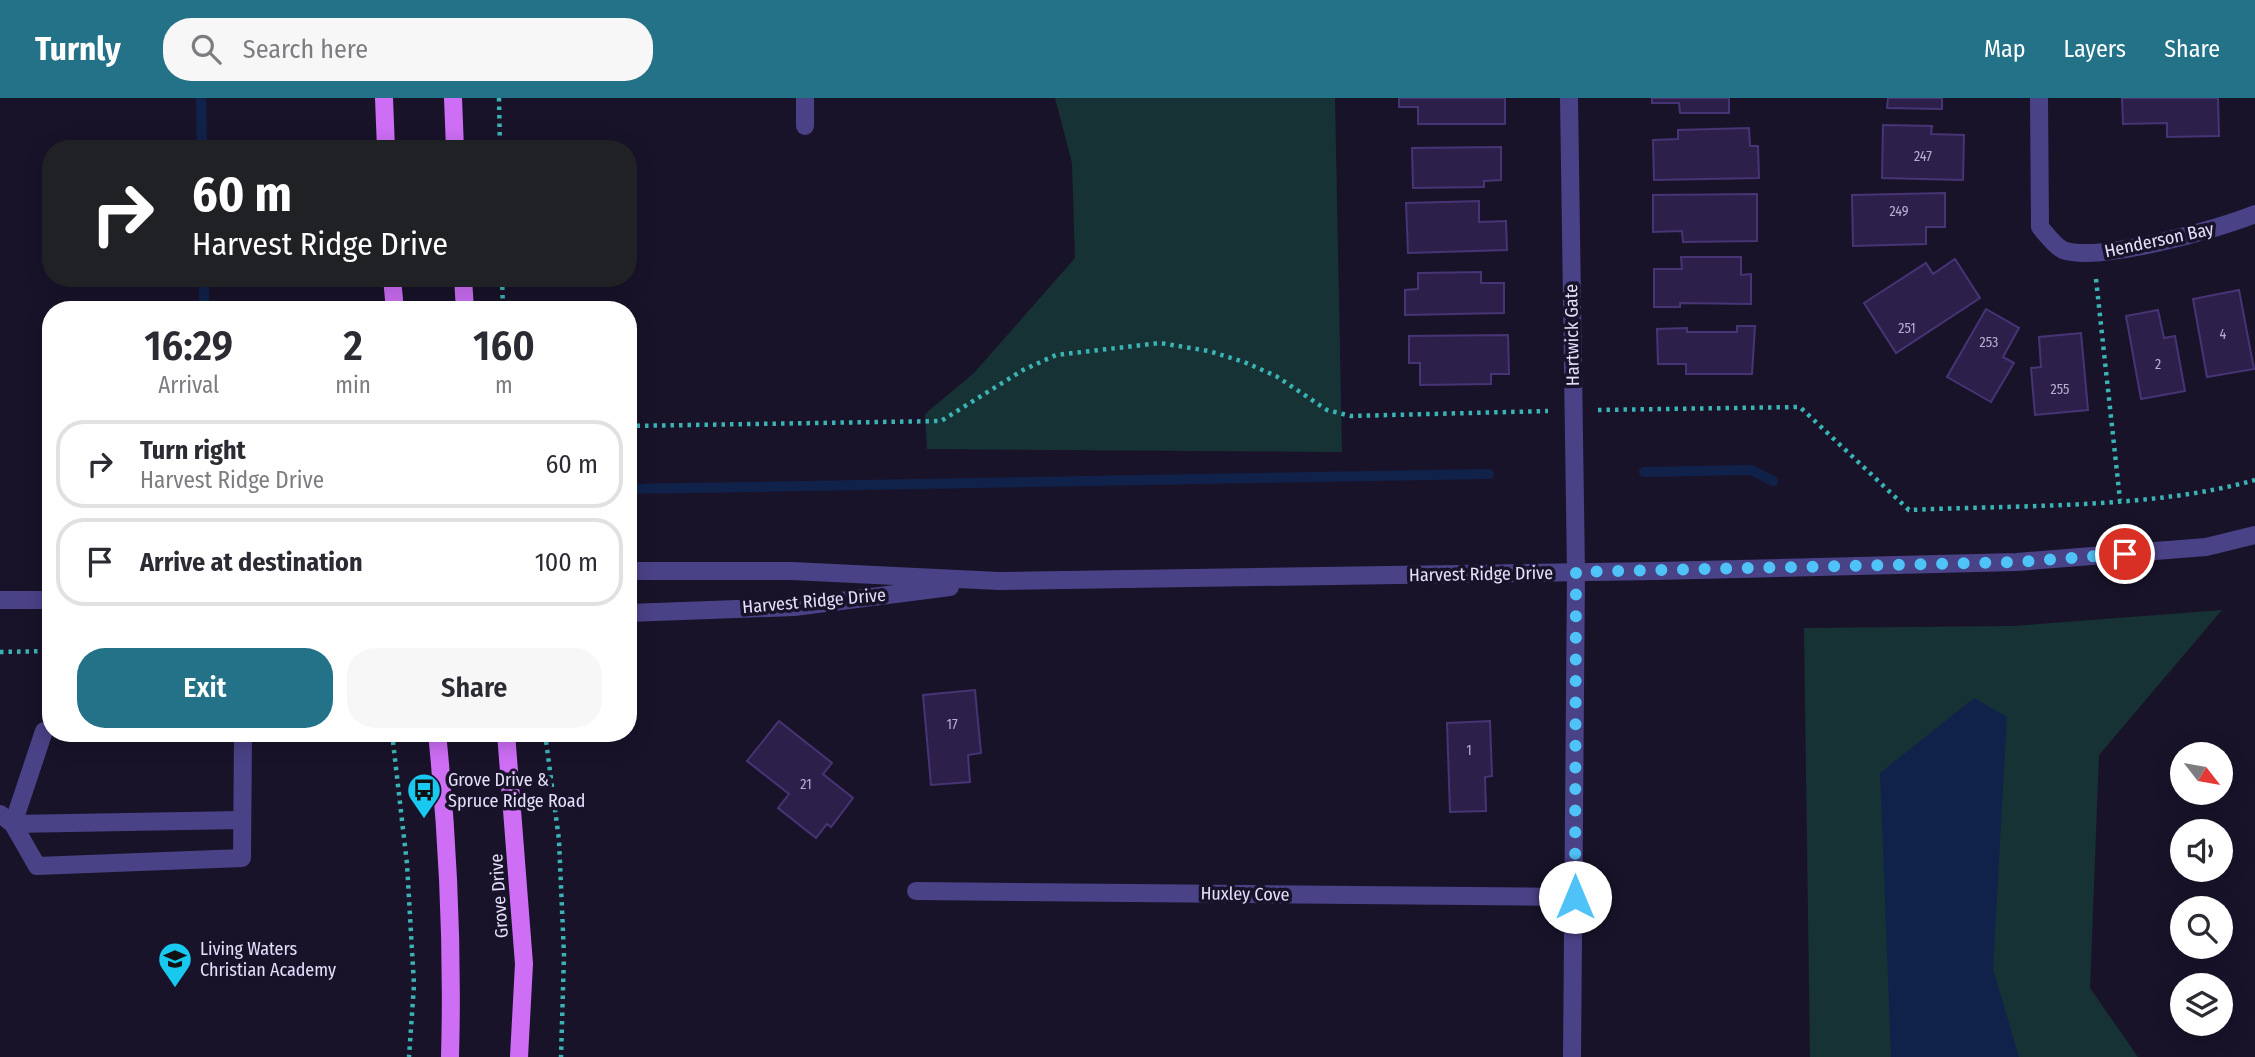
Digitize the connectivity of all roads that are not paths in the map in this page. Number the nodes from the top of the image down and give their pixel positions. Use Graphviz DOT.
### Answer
graph roads {
  1 [pos="384,98"];
  2 [pos="453,98"];
  3 [pos="804,98"];
  4 [pos="1569,98"];
  5 [pos="2039,98"];
  6 [pos="805,126"];
  7 [pos="386,140"];
  8 [pos="455,140"];
  9 [pos="2255,214"];
  10 [pos="2255,535"];
  11 [pos="637,571"];
  12 [pos="1576,572"];
  13 [pos="999,581"];
  14 [pos="0,600"];
  15 [pos="42,600"];
  16 [pos="637,613"];
  17 [pos="42,736"];
  18 [pos="243,742"];
  19 [pos="437,742"];
  20 [pos="507,742"];
  21 [pos="7,819"];
  22 [pos="242,820"];
  23 [pos="916,891"];
  24 [pos="1575,897"];
  25 [pos="450,1057"];
  26 [pos="519,1057"];
  27 [pos="1572,1057"];
  1 -- 7 [label="main road"];
  2 -- 8 [label="main road"];
  3 -- 6 [label="street"];
  4 -- 12 [label="street, Hartwick Gate"];
  5 -- 9 [label="street, Henderson Bay"];
  10 -- 12 [label="street, Harvest Ridge Drive"];
  11 -- 13 [label="street, Harvest Ridge Drive"];
  12 -- 13 [label="street, Harvest Ridge Drive"];
  12 -- 24 [label="street, Hartwick Gate"];
  13 -- 16 [label="street, Harvest Ridge Drive"];
  14 -- 15 [label="street"];
  17 -- 21 [label="street"];
  18 -- 22 [label="street"];
  19 -- 25 [label="main road"];
  20 -- 26 [label="main road, Grove Drive"];
  21 -- 22 [label="street"];
  21 -- 22 [label="street"];
  23 -- 24 [label="street, Huxley Cove"];
  24 -- 27 [label="street, Hartwick Gate"];
}
